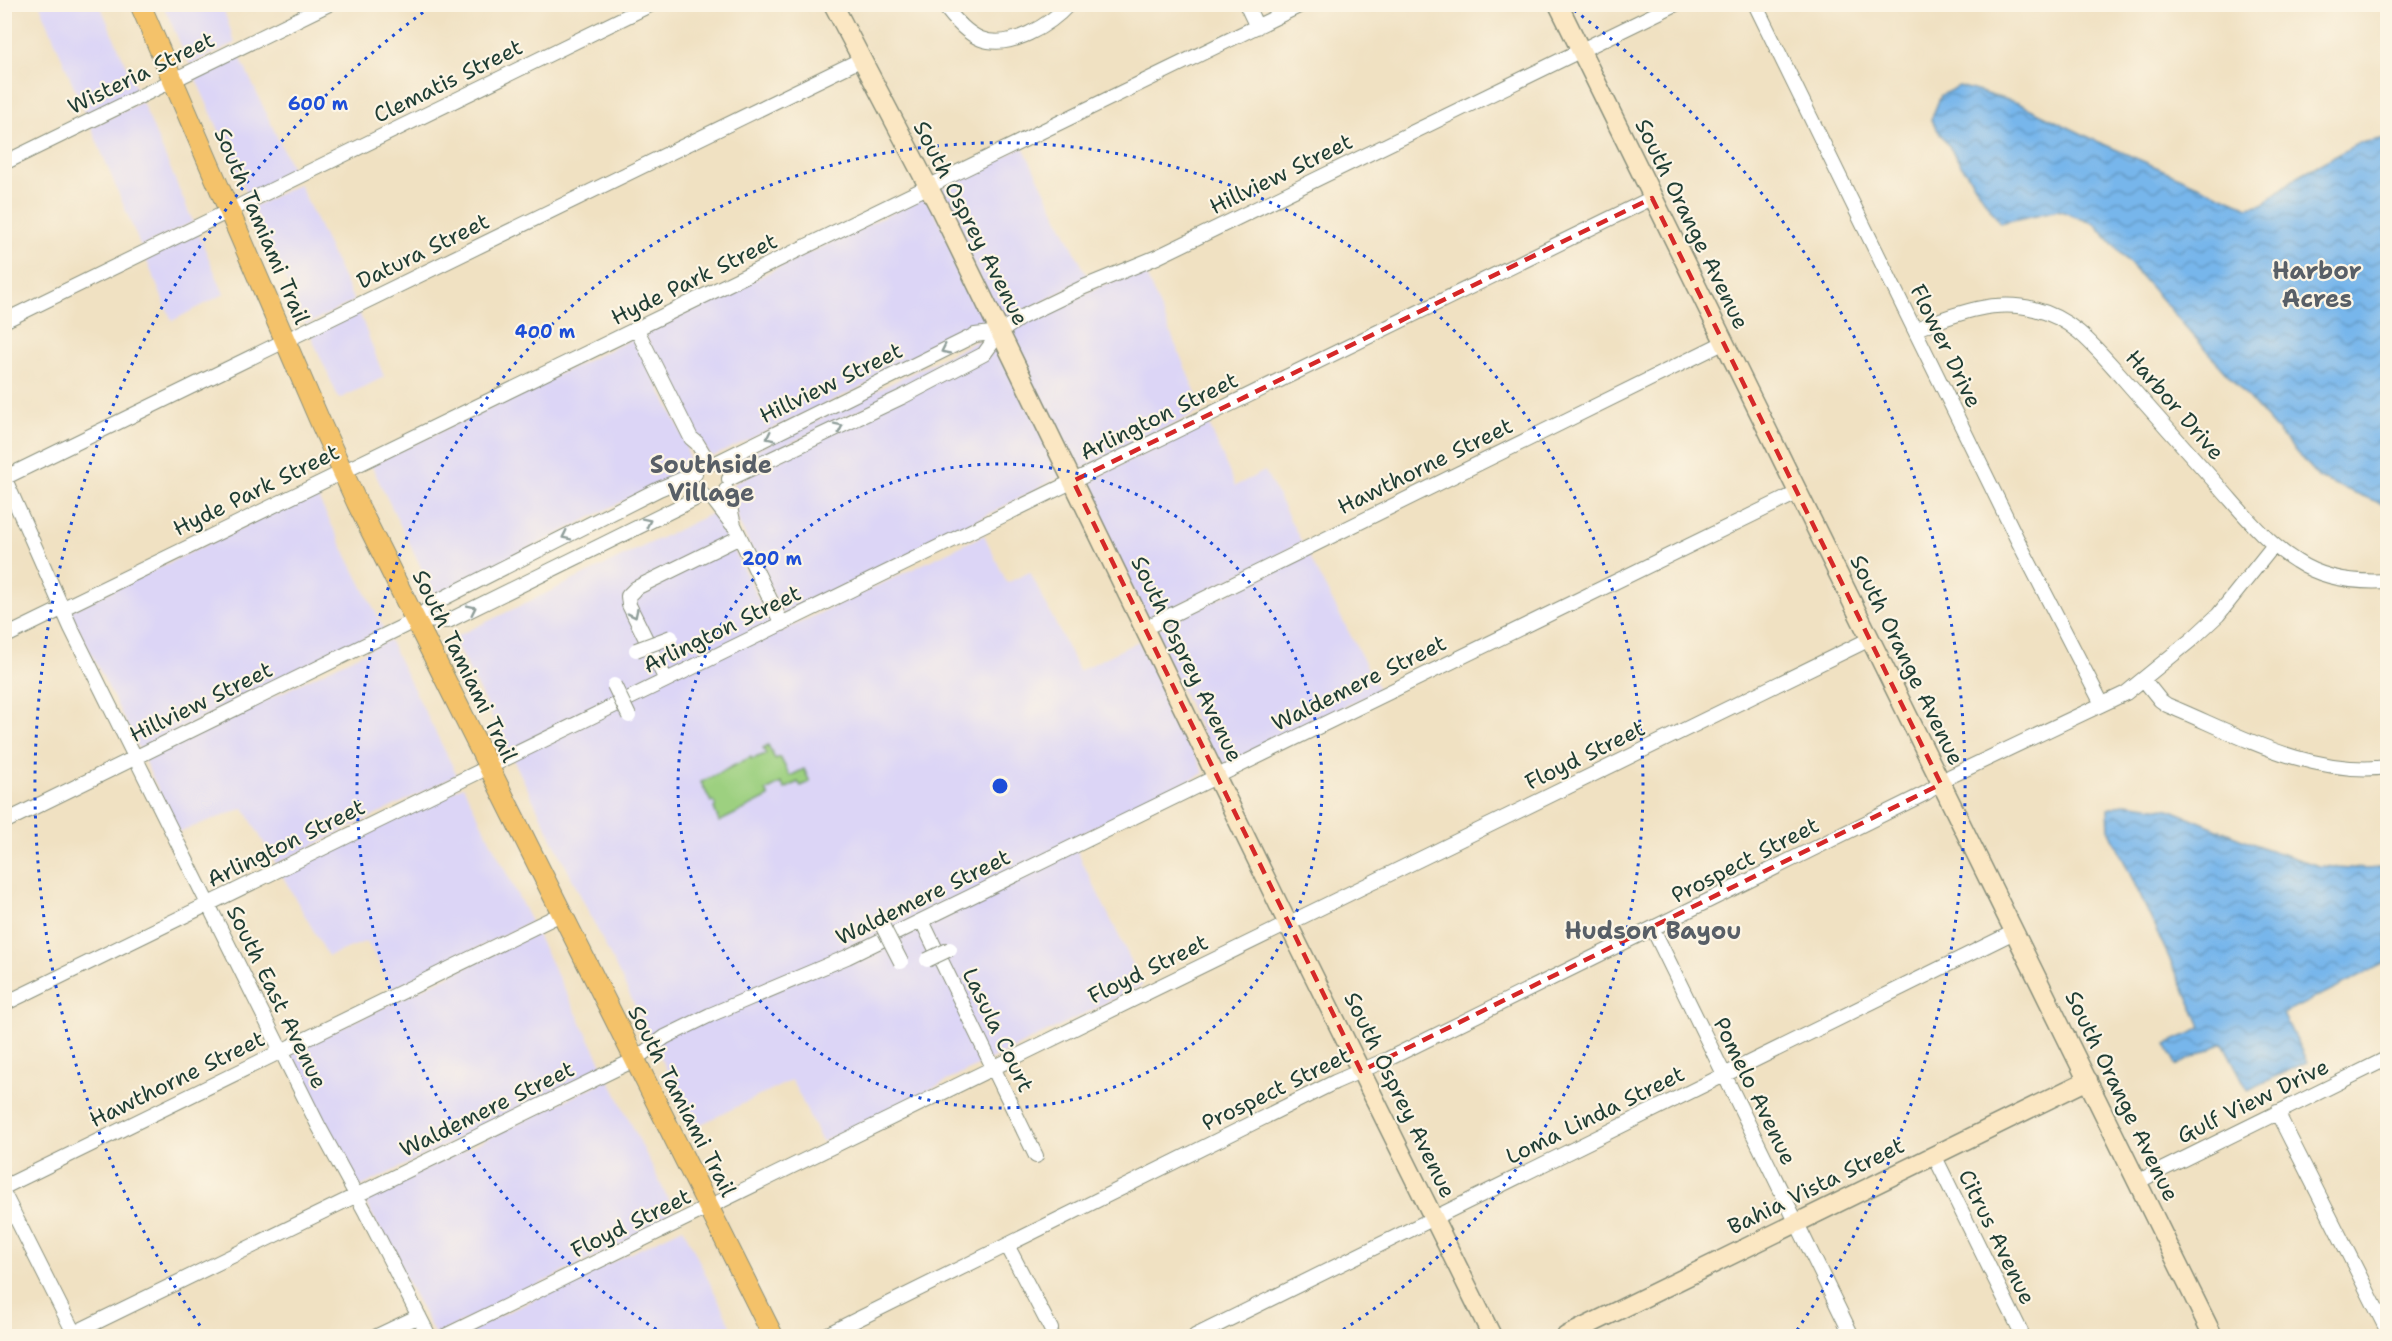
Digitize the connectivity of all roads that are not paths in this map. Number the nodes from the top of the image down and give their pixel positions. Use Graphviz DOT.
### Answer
graph roads {
  1 [pos="140,4"];
  2 [pos="329,4"];
  3 [pos="652,4"];
  4 [pos="833,4"];
  5 [pos="944,4"];
  6 [pos="1069,4"];
  7 [pos="1246,4"];
  8 [pos="1303,4"];
  9 [pos="1558,4"];
  10 [pos="1676,4"];
  11 [pos="1755,4"];
  12 [pos="1257,27"];
  13 [pos="1581,51"];
  14 [pos="860,60"];
  15 [pos="173,81"];
  16 [pos="4,163"];
  17 [pos="929,188"];
  18 [pos="1652,198"];
  19 [pos="229,211"];
  20 [pos="4,321"];
  21 [pos="1916,329"];
  22 [pos="637,330"];
  23 [pos="999,332"];
  24 [pos="285,342"];
  25 [pos="1723,343"];
  26 [pos="705,467"];
  27 [pos="342,472"];
  28 [pos="5,478"];
  29 [pos="1073,481"];
  30 [pos="728,484"];
  31 [pos="1797,493"];
  32 [pos="707,497"];
  33 [pos="737,531"];
  34 [pos="2274,544"];
  35 [pos="2388,581"];
  36 [pos="63,608"];
  37 [pos="417,620"];
  38 [pos="782,624"];
  39 [pos="1145,628"];
  40 [pos="4,637"];
  41 [pos="671,637"];
  42 [pos="1869,639"];
  43 [pos="636,650"];
  44 [pos="666,680"];
  45 [pos="2144,680"];
  46 [pos="614,685"];
  47 [pos="2102,704"];
  48 [pos="630,716"];
  49 [pos="137,757"];
  50 [pos="2388,766"];
  51 [pos="488,767"];
  52 [pos="1217,776"];
  53 [pos="1941,784"];
  54 [pos="4,822"];
  55 [pos="207,904"];
  56 [pos="561,914"];
  57 [pos="922,921"];
  58 [pos="882,924"];
  59 [pos="1288,924"];
  60 [pos="1653,929"];
  61 [pos="2014,932"];
  62 [pos="950,949"];
  63 [pos="927,960"];
  64 [pos="901,962"];
  65 [pos="4,1004"];
  66 [pos="280,1051"];
  67 [pos="2388,1058"];
  68 [pos="634,1060"];
  69 [pos="994,1068"];
  70 [pos="1361,1071"];
  71 [pos="1724,1076"];
  72 [pos="2088,1080"];
  73 [pos="2277,1112"];
  74 [pos="1934,1155"];
  75 [pos="1036,1156"];
  76 [pos="2137,1182"];
  77 [pos="4,1187"];
  78 [pos="4,1194"];
  79 [pos="356,1196"];
  80 [pos="709,1209"];
  81 [pos="1434,1218"];
  82 [pos="1796,1223"];
  83 [pos="1007,1245"];
  84 [pos="419,1316"];
  85 [pos="1051,1329"];
  86 [pos="71,1335"];
  87 [pos="2388,1335"];
  88 [pos="377,1336"];
  89 [pos="429,1336"];
  90 [pos="445,1336"];
  91 [pos="773,1336"];
  92 [pos="824,1336"];
  93 [pos="1195,1336"];
  94 [pos="1492,1336"];
  95 [pos="1566,1336"];
  96 [pos="1852,1336"];
  97 [pos="2023,1336"];
  98 [pos="2213,1336"];
  1 -- 15 [label="main road, South Tamiami Trail"];
  2 -- 15 [label="street, Wisteria Street"];
  3 -- 19 [label="street, Clematis Street"];
  4 -- 14 [label="street, South Osprey Avenue"];
  5 -- 6 [label="street"];
  7 -- 12 [label="street"];
  8 -- 12 [label="street, Hyde Park Street"];
  9 -- 13 [label="street, South Orange Avenue"];
  10 -- 13 [label="street, Hillview Street"];
  11 -- 21 [label="street, Flower Drive"];
  12 -- 17 [label="street, Hyde Park Street"];
  13 -- 18 [label="street, South Orange Avenue"];
  13 -- 23 [label="street, Hillview Street"];
  14 -- 17 [label="street, South Osprey Avenue"];
  14 -- 24 [label="street, Datura Street"];
  15 -- 16 [label="street, Wisteria Street"];
  15 -- 19 [label="main road, South Tamiami Trail"];
  17 -- 22 [label="street, Hyde Park Street"];
  17 -- 23 [label="street, South Osprey Avenue"];
  18 -- 25 [label="street, South Orange Avenue"];
  18 -- 29 [label="street, Arlington Street"];
  19 -- 20 [label="street, Clematis Street"];
  19 -- 24 [label="main road, South Tamiami Trail"];
  21 -- 34 [label="street, Harbor Drive"];
  21 -- 47 [label="street, Flower Drive"];
  22 -- 26 [label="street"];
  22 -- 27 [label="street, Hyde Park Street"];
  23 -- 26 [label="street, Hillview Street, one-way"];
  23 -- 29 [label="street, South Osprey Avenue"];
  30 -- 23 [label="street, Hillview Street, one-way"];
  24 -- 27 [label="main road, South Tamiami Trail"];
  24 -- 28 [label="street, Datura Street"];
  25 -- 31 [label="street, South Orange Avenue"];
  25 -- 39 [label="street, Hawthorne Street"];
  26 -- 30 [label="street"];
  26 -- 32 [label="street"];
  26 -- 37 [label="street, Hillview Street, one-way"];
  27 -- 36 [label="street, Hyde Park Street"];
  27 -- 37 [label="main road, South Tamiami Trail"];
  28 -- 36 [label="street, South East Avenue"];
  29 -- 38 [label="street, Arlington Street"];
  29 -- 39 [label="street, South Osprey Avenue"];
  30 -- 32 [label="street"];
  30 -- 33 [label="street"];
  31 -- 42 [label="street, South Orange Avenue"];
  31 -- 52 [label="street, Waldemere Street"];
  32 -- 33 [label="street"];
  37 -- 32 [label="street, Hillview Street, one-way"];
  33 -- 38 [label="street"];
  33 -- 44 [label="street, one-way"];
  34 -- 35 [label="street, Harbor Drive"];
  34 -- 45 [label="street"];
  36 -- 40 [label="street, Hyde Park Street"];
  36 -- 49 [label="street, South East Avenue"];
  37 -- 49 [label="street, Hillview Street"];
  37 -- 51 [label="main road, South Tamiami Trail"];
  38 -- 44 [label="street, Arlington Street"];
  39 -- 52 [label="street, South Osprey Avenue"];
  41 -- 43 [label="street, bridge"];
  42 -- 53 [label="street, South Orange Avenue"];
  42 -- 59 [label="street, Floyd Street"];
  44 -- 51 [label="street, Arlington Street"];
  45 -- 47 [label="street"];
  45 -- 50 [label="street"];
  46 -- 48 [label="street, bridge"];
  47 -- 53 [label="street"];
  49 -- 54 [label="street, Hillview Street"];
  49 -- 55 [label="street, South East Avenue"];
  51 -- 55 [label="street, Arlington Street"];
  51 -- 56 [label="main road, South Tamiami Trail"];
  52 -- 57 [label="street, Waldemere Street"];
  52 -- 59 [label="street, South Osprey Avenue"];
  53 -- 60 [label="street, Prospect Street"];
  53 -- 61 [label="street, South Orange Avenue"];
  55 -- 65 [label="street, Arlington Street"];
  55 -- 66 [label="street, South East Avenue"];
  56 -- 66 [label="street, Hawthorne Street"];
  56 -- 68 [label="main road, South Tamiami Trail"];
  57 -- 68 [label="street, Waldemere Street"];
  57 -- 69 [label="street, Lasula Court"];
  58 -- 64 [label="street, bridge"];
  59 -- 69 [label="street, Floyd Street"];
  59 -- 70 [label="street, South Osprey Avenue"];
  60 -- 70 [label="street, Prospect Street"];
  60 -- 71 [label="street, Pomelo Avenue"];
  61 -- 71 [label="street, Loma Linda Street"];
  61 -- 72 [label="street, South Orange Avenue"];
  62 -- 63 [label="street, bridge"];
  66 -- 77 [label="street, Hawthorne Street"];
  66 -- 79 [label="street, South East Avenue"];
  67 -- 73 [label="street, Gulf View Drive"];
  68 -- 79 [label="street, Waldemere Street"];
  68 -- 80 [label="main road, South Tamiami Trail"];
  69 -- 75 [label="street, Lasula Court"];
  69 -- 80 [label="street, Floyd Street"];
  70 -- 81 [label="street, South Osprey Avenue"];
  70 -- 83 [label="street, Prospect Street"];
  71 -- 81 [label="street, Loma Linda Street"];
  71 -- 82 [label="street, Pomelo Avenue"];
  72 -- 74 [label="street, Bahia Vista Street"];
  72 -- 76 [label="street, South Orange Avenue"];
  73 -- 76 [label="street, Gulf View Drive"];
  73 -- 87 [label="street"];
  74 -- 82 [label="street, Bahia Vista Street"];
  74 -- 97 [label="street, Citrus Avenue"];
  76 -- 98 [label="street, South Orange Avenue"];
  78 -- 86 [label="street"];
  79 -- 84 [label="street, South East Avenue"];
  79 -- 86 [label="street, Waldemere Street"];
  80 -- 90 [label="street, Floyd Street"];
  80 -- 91 [label="main road, South Tamiami Trail"];
  81 -- 93 [label="street, Loma Linda Street"];
  81 -- 94 [label="street, South Osprey Avenue"];
  82 -- 95 [label="street, Bahia Vista Street"];
  82 -- 96 [label="street, Pomelo Avenue"];
  83 -- 85 [label="street"];
  83 -- 92 [label="street, Prospect Street"];
  84 -- 88 [label="street"];
  84 -- 89 [label="street, South East Avenue"];
}
